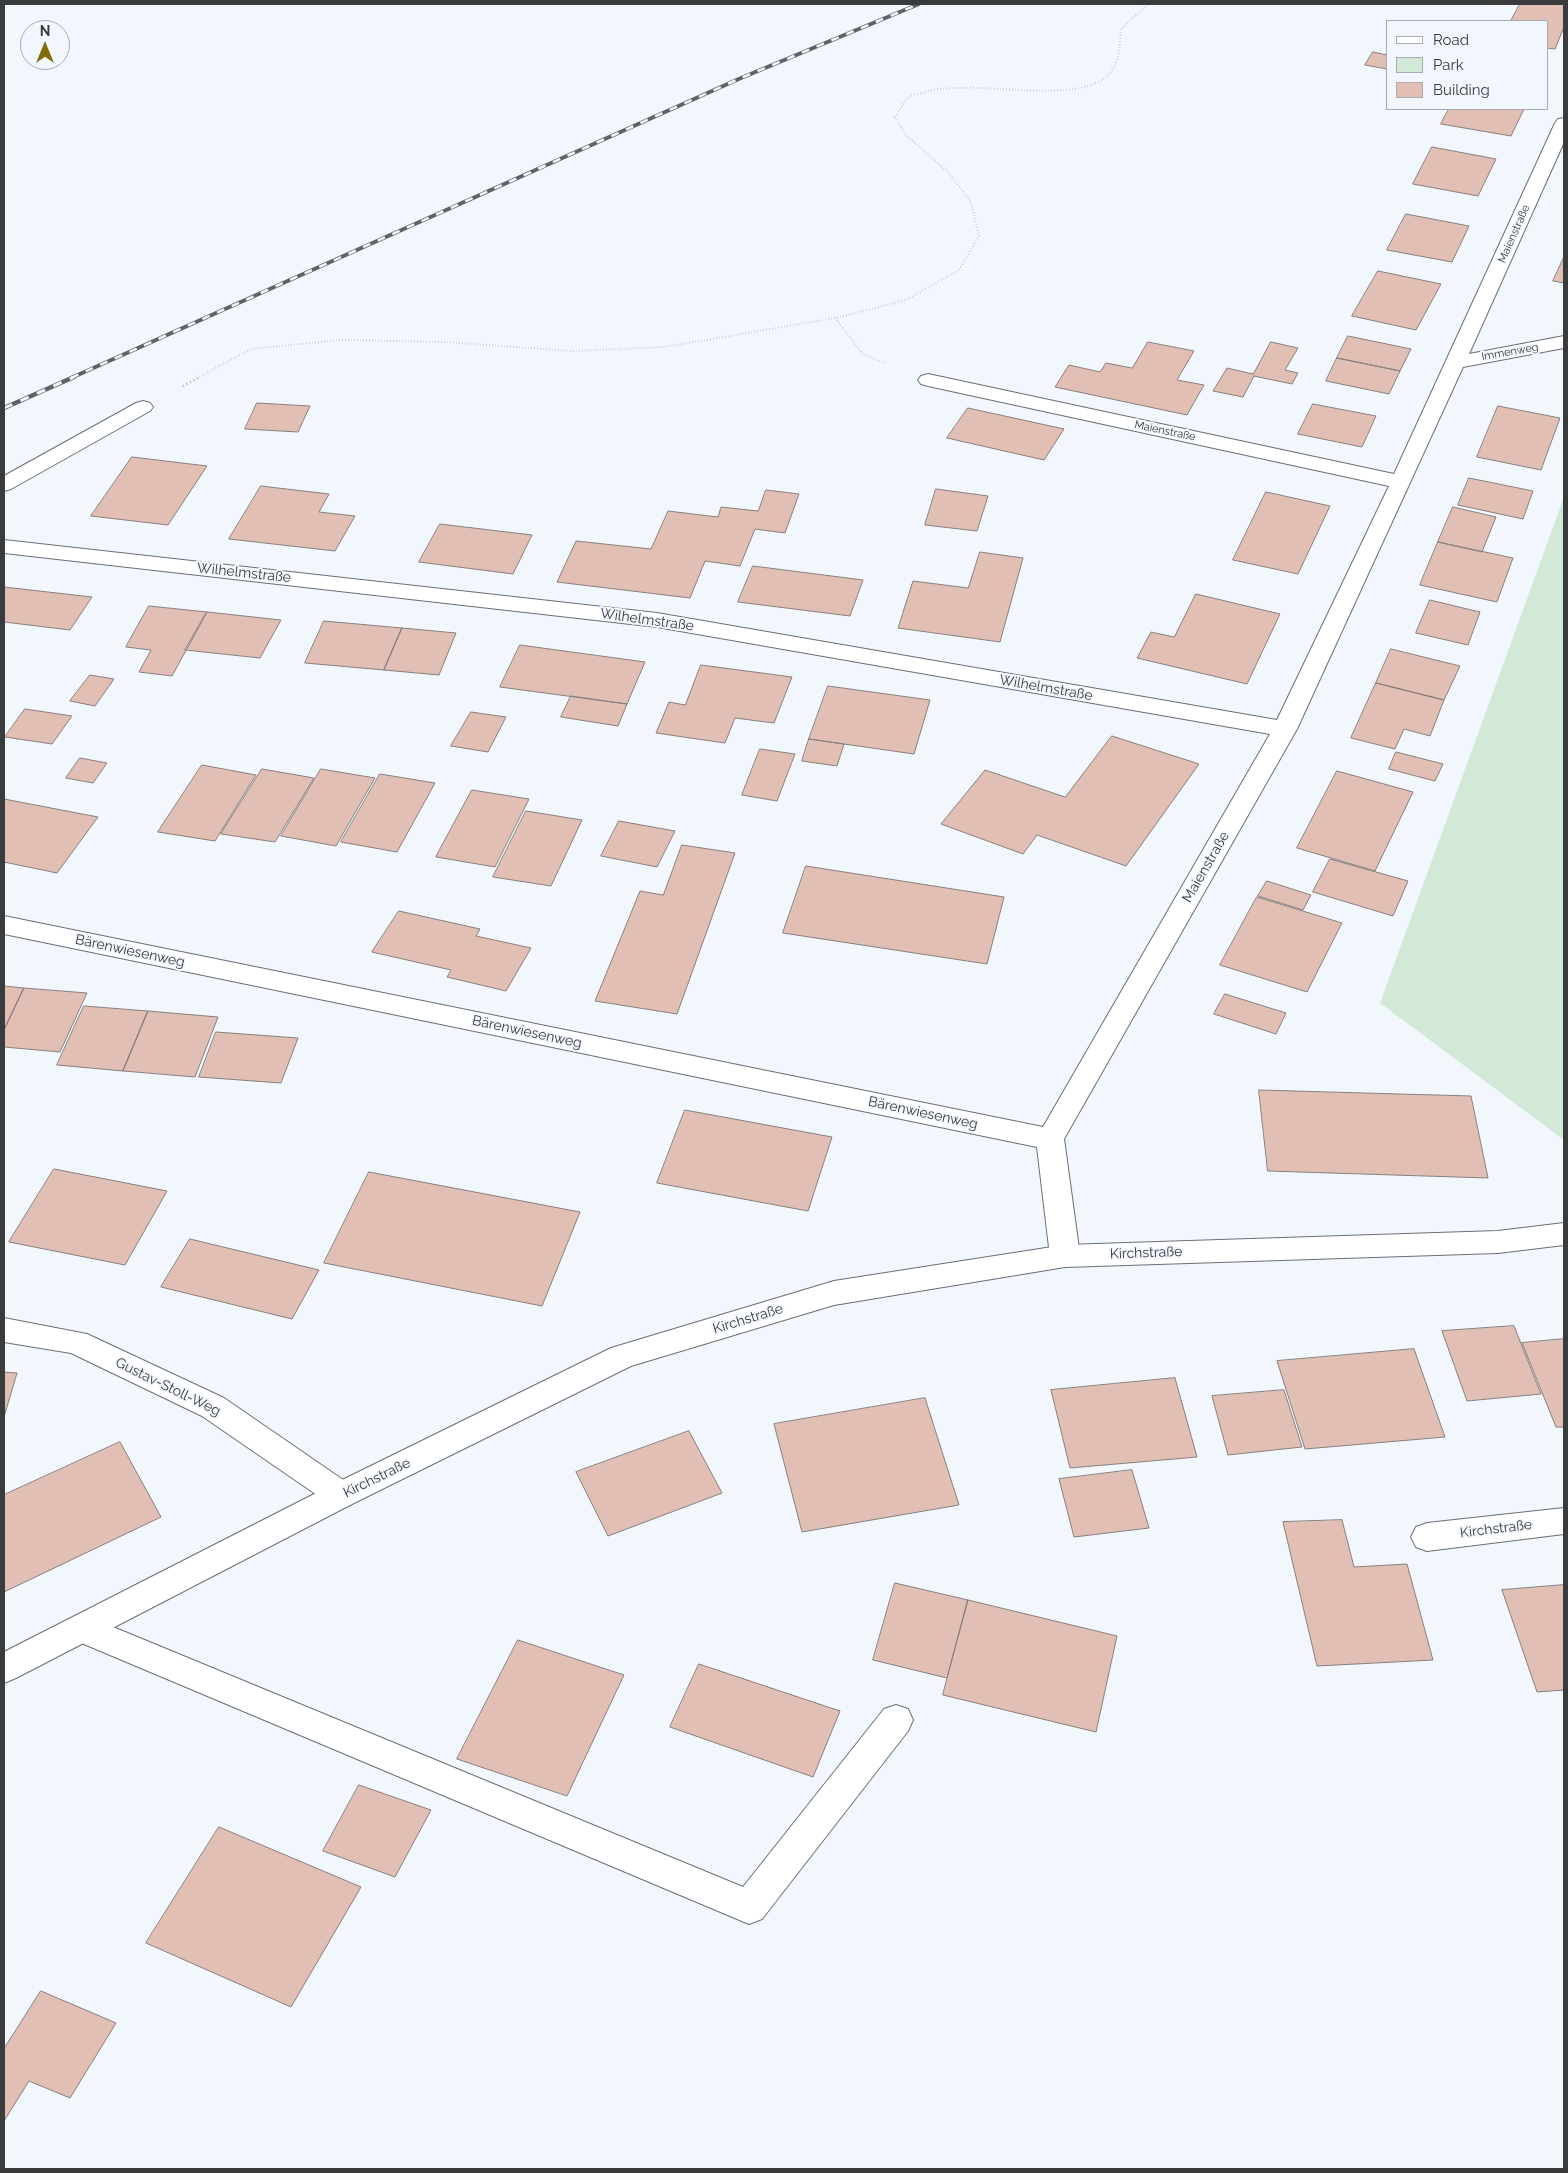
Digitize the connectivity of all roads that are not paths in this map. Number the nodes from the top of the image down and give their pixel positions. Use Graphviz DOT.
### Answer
graph roads {
  1 [pos="1564,123"];
  2 [pos="1564,342"];
  3 [pos="1456,362"];
  4 [pos="928,380"];
  5 [pos="143,407"];
  6 [pos="1401,482"];
  7 [pos="4,485"];
  8 [pos="4,546"];
  9 [pos="1285,729"];
  10 [pos="4,926"];
  11 [pos="1050,1139"];
  12 [pos="1564,1234"];
  13 [pos="1065,1256"];
  14 [pos="4,1330"];
  15 [pos="341,1495"];
  16 [pos="1564,1521"];
  17 [pos="1427,1537"];
  18 [pos="84,1629"];
  19 [pos="8,1664"];
  20 [pos="896,1720"];
  1 -- 3 [label="street, Maienstraße"];
  2 -- 3 [label="street, Immenweg"];
  3 -- 6 [label="street, Maienstraße"];
  4 -- 6 [label="street, Maienstraße"];
  5 -- 7 [label="street"];
  6 -- 9 [label="street, Maienstraße"];
  8 -- 9 [label="street, Wilhelmstraße"];
  9 -- 11 [label="street, Maienstraße"];
  10 -- 11 [label="street, Bärenwiesenweg"];
  11 -- 13 [label="street"];
  12 -- 13 [label="street, Kirchstraße"];
  13 -- 15 [label="street, Kirchstraße"];
  14 -- 15 [label="street, Gustav-Stoll-Weg"];
  15 -- 18 [label="street, Kirchstraße"];
  16 -- 17 [label="street, Kirchstraße"];
  18 -- 19 [label="street, Kirchstraße"];
  18 -- 20 [label="street"];
}
